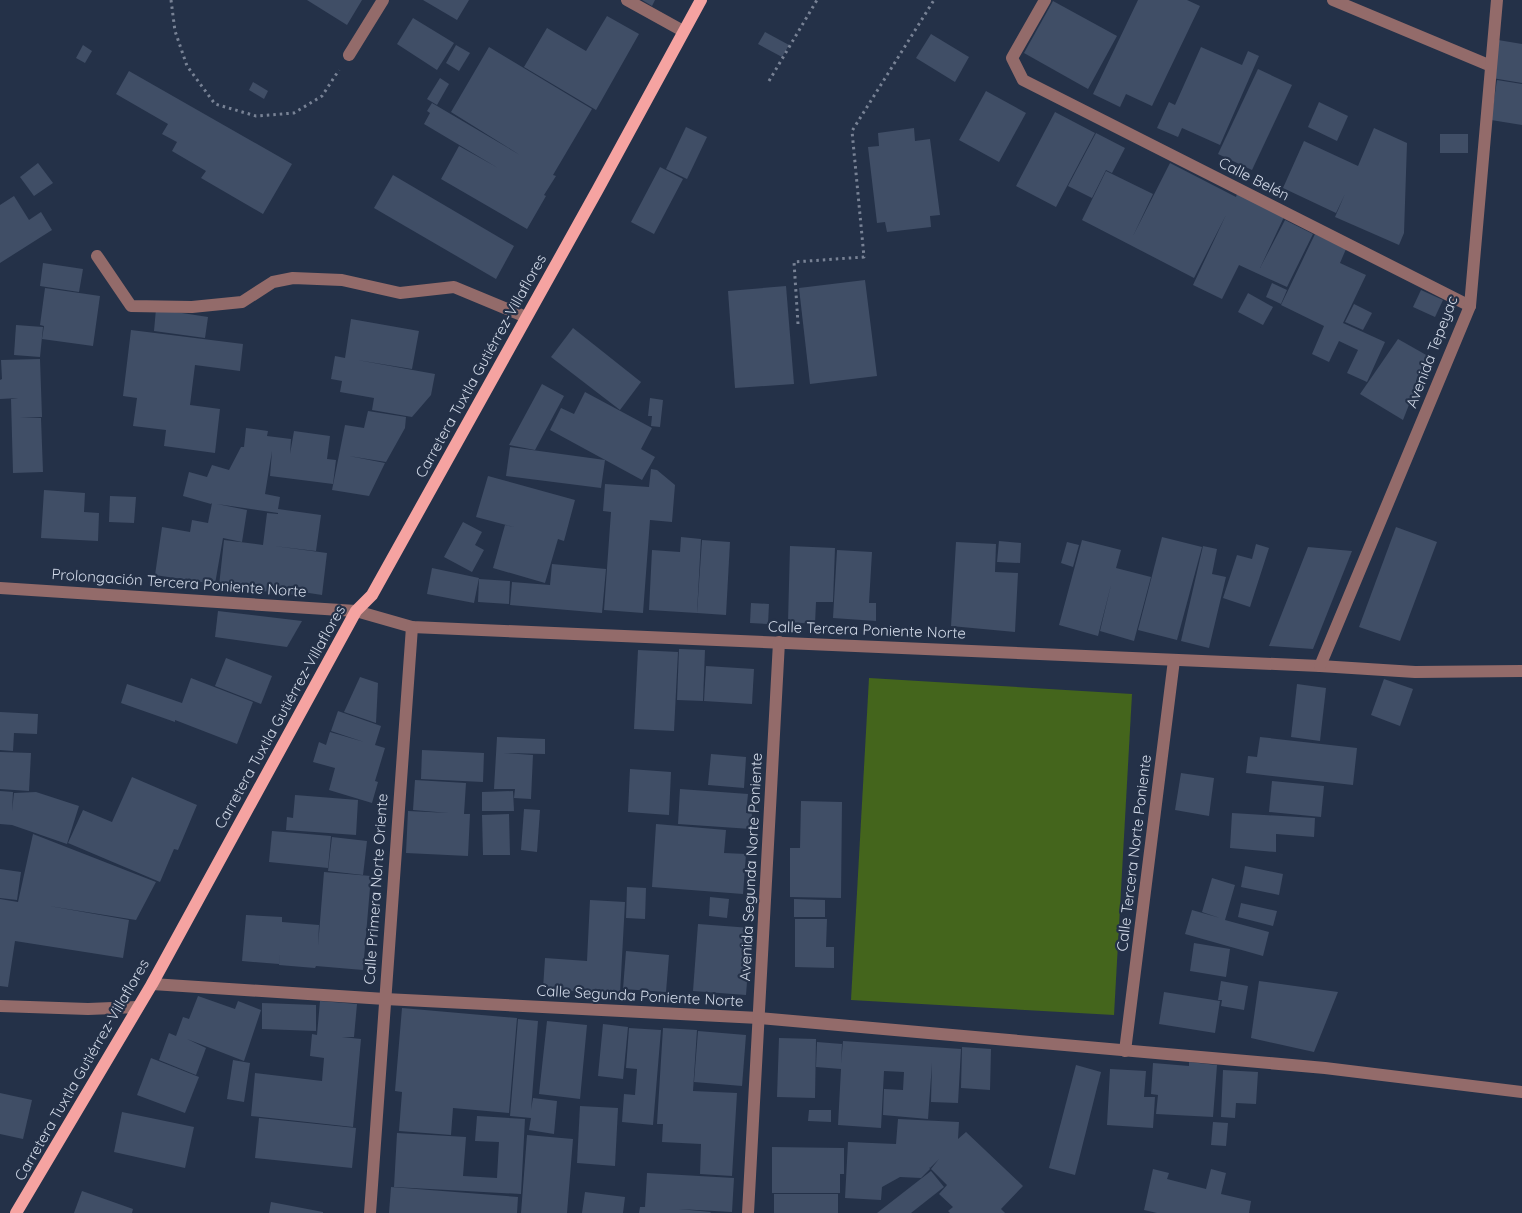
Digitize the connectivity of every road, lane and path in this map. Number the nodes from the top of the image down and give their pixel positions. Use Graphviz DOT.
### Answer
graph roads {
  1 [pos="171,0"];
  2 [pos="383,0"];
  3 [pos="627,0"];
  4 [pos="700,0"];
  5 [pos="817,0"];
  6 [pos="934,0"];
  7 [pos="1045,0"];
  8 [pos="1333,0"];
  9 [pos="1497,0"];
  10 [pos="683,31"];
  11 [pos="349,54"];
  12 [pos="1491,66"];
  13 [pos="769,81"];
  14 [pos="97,256"];
  15 [pos="1470,306"];
  16 [pos="526,317"];
  17 [pos="798,324"];
  18 [pos="0,588"];
  19 [pos="356,611"];
  20 [pos="412,627"];
  21 [pos="779,642"];
  22 [pos="1174,660"];
  23 [pos="1320,666"];
  24 [pos="1522,672"];
  25 [pos="152,984"];
  26 [pos="385,998"];
  27 [pos="0,1006"];
  28 [pos="138,1007"];
  29 [pos="759,1018"];
  30 [pos="1125,1051"];
  31 [pos="1522,1092"];
  32 [pos="16,1213"];
  33 [pos="370,1213"];
  34 [pos="748,1213"];
  1 -- 11 [label="path"];
  2 -- 11 [label="street"];
  3 -- 10 [label="street"];
  4 -- 10 [label="main road, Carretera Tuxtla Gutiérrez-Villaflores"];
  5 -- 13 [label="path"];
  6 -- 17 [label="path"];
  7 -- 15 [label="street, Calle Belén"];
  8 -- 12 [label="street"];
  9 -- 12 [label="street, Avenida Tepeyac"];
  10 -- 16 [label="main road, Carretera Tuxtla Gutiérrez-Villaflores"];
  12 -- 15 [label="street, Avenida Tepeyac"];
  14 -- 16 [label="street"];
  15 -- 23 [label="street, Avenida Tepeyac"];
  16 -- 19 [label="main road, Carretera Tuxtla Gutiérrez-Villaflores"];
  18 -- 19 [label="street, Prolongación Tercera Poniente Norte"];
  19 -- 20 [label="street"];
  19 -- 25 [label="main road, Carretera Tuxtla Gutiérrez-Villaflores"];
  20 -- 21 [label="street, Calle Tercera Poniente Norte"];
  20 -- 26 [label="street, Calle Primera Norte Oriente"];
  21 -- 22 [label="street, Calle Tercera Poniente Norte"];
  21 -- 29 [label="street, Avenida Segunda Norte Poniente"];
  22 -- 23 [label="street, Calle Tercera Poniente Norte"];
  22 -- 30 [label="street, Calle Tercera Norte Poniente"];
  23 -- 24 [label="street, Calle Tercera Poniente Norte"];
  25 -- 26 [label="street, Calle Segunda Poniente Norte"];
  25 -- 28 [label="main road, Carretera Tuxtla Gutiérrez-Villaflores"];
  26 -- 29 [label="street, Calle Segunda Poniente Norte"];
  26 -- 33 [label="street, Calle Primera Norte Oriente"];
  27 -- 28 [label="street"];
  28 -- 32 [label="main road, Carretera Tuxtla Gutiérrez-Villaflores"];
  29 -- 30 [label="street, Calle Segunda Poniente Norte"];
  29 -- 34 [label="street, Avenida Segunda Norte Poniente"];
  30 -- 31 [label="street, Calle Segunda Poniente Norte"];
}
